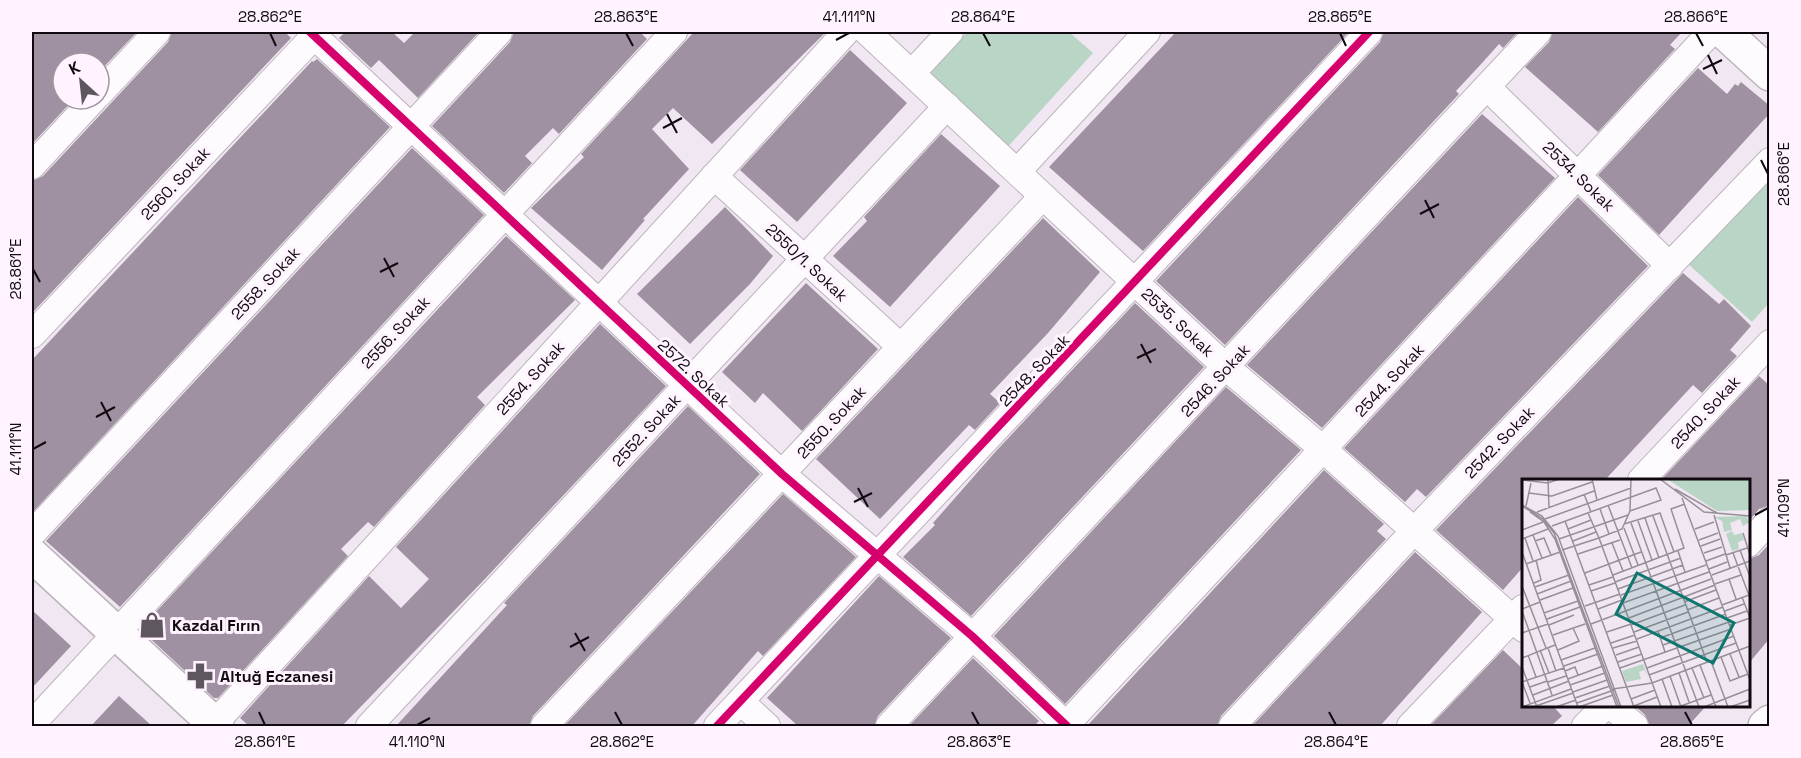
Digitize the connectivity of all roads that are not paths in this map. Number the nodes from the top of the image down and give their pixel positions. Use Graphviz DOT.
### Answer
graph roads {
  1 [pos="157,32"];
  2 [pos="499,32"];
  3 [pos="674,32"];
  4 [pos="846,32"];
  5 [pos="867,32"];
  6 [pos="950,32"];
  7 [pos="1147,32"];
  8 [pos="1369,32"];
  9 [pos="1538,32"];
  10 [pos="1711,32"];
  11 [pos="1724,32"];
  12 [pos="314,33"];
  13 [pos="1767,66"];
  14 [pos="912,73"];
  15 [pos="111,81"];
  16 [pos="1487,87"];
  17 [pos="947,106"];
  18 [pos="83,111"];
  19 [pos="411,127"];
  20 [pos="1770,160"];
  21 [pos="32,166"];
  22 [pos="1017,172"];
  23 [pos="1577,175"];
  24 [pos="714,176"];
  25 [pos="1043,196"];
  26 [pos="505,214"];
  27 [pos="804,259"];
  28 [pos="1670,266"];
  29 [pos="1136,283"];
  30 [pos="598,302"];
  31 [pos="32,335"];
  32 [pos="901,347"];
  33 [pos="1767,351"];
  34 [pos="1227,368"];
  35 [pos="687,385"];
  36 [pos="1324,450"];
  37 [pos="782,474"];
  38 [pos="1642,479"];
  39 [pos="1770,520"];
  40 [pos="1414,531"];
  41 [pos="32,534"];
  42 [pos="1750,543"];
  43 [pos="878,553"];
  44 [pos="32,555"];
  45 [pos="1520,619"];
  46 [pos="116,633"];
  47 [pos="972,636"];
  48 [pos="740,701"];
  49 [pos="1603,707"];
  50 [pos="1613,707"];
  51 [pos="1770,722"];
  52 [pos="32,724"];
  53 [pos="215,725"];
  54 [pos="369,726"];
  55 [pos="544,726"];
  56 [pos="717,726"];
  57 [pos="767,726"];
  58 [pos="889,726"];
  59 [pos="1066,726"];
  60 [pos="1232,726"];
  61 [pos="1410,726"];
  62 [pos="1585,726"];
  63 [pos="1635,726"];
  64 [pos="1766,726"];
  1 -- 15 [label="street"];
  2 -- 19 [label="street, 2558. Sokak"];
  3 -- 26 [label="street, 2556. Sokak"];
  4 -- 24 [label="street, 2554. Sokak"];
  5 -- 14 [label="street, 2535. Sokak"];
  6 -- 14 [label="street"];
  7 -- 22 [label="street"];
  8 -- 29 [label="street, 2548. Sokak"];
  9 -- 16 [label="street, 2546. Sokak"];
  10 -- 23 [label="street, 2544. Sokak"];
  11 -- 13 [label="main road"];
  12 -- 19 [label="street, 2572. Sokak"];
  12 -- 31 [label="street, 2560. Sokak"];
  14 -- 17 [label="street, 2535. Sokak"];
  16 -- 23 [label="street, 2534. Sokak"];
  16 -- 34 [label="street, 2546. Sokak"];
  17 -- 22 [label="street, 2535. Sokak"];
  17 -- 27 [label="street, 2552. Sokak"];
  18 -- 21 [label="street"];
  19 -- 26 [label="street, 2572. Sokak"];
  19 -- 41 [label="street, 2558. Sokak"];
  20 -- 28 [label="street, 2542. Sokak"];
  22 -- 25 [label="street, 2535. Sokak"];
  23 -- 28 [label="street, 2534. Sokak"];
  23 -- 36 [label="street, 2544. Sokak"];
  24 -- 27 [label="street, 2550/1. Sokak"];
  24 -- 30 [label="street, 2554. Sokak"];
  25 -- 29 [label="street, 2535. Sokak"];
  25 -- 32 [label="street, 2550. Sokak"];
  26 -- 30 [label="street, 2572. Sokak"];
  26 -- 46 [label="street, 2556. Sokak"];
  27 -- 32 [label="street, 2550/1. Sokak"];
  27 -- 35 [label="street, 2552. Sokak"];
  28 -- 40 [label="street, 2542. Sokak"];
  29 -- 34 [label="street, 2535. Sokak"];
  29 -- 43 [label="street, 2548. Sokak"];
  30 -- 35 [label="street, 2572. Sokak"];
  30 -- 53 [label="street, 2554. Sokak"];
  32 -- 37 [label="street, 2550. Sokak"];
  33 -- 38 [label="street, 2540. Sokak"];
  34 -- 36 [label="street, 2535. Sokak"];
  34 -- 47 [label="street, 2546. Sokak"];
  35 -- 37 [label="street, 2572. Sokak"];
  35 -- 54 [label="street, 2552. Sokak"];
  36 -- 40 [label="street, 2535. Sokak"];
  36 -- 59 [label="street, 2544. Sokak"];
  37 -- 43 [label="street, 2572. Sokak"];
  37 -- 55 [label="street, 2550. Sokak"];
  39 -- 42 [label="street"];
  40 -- 45 [label="street, 2535. Sokak"];
  40 -- 60 [label="street, 2542. Sokak"];
  43 -- 47 [label="street, 2572. Sokak"];
  43 -- 48 [label="street, 2548. Sokak"];
  44 -- 46 [label="main road"];
  45 -- 61 [label="street"];
  46 -- 52 [label="street, 2556. Sokak"];
  46 -- 53 [label="main road"];
  47 -- 58 [label="street, 2546. Sokak"];
  47 -- 59 [label="street, 2572. Sokak"];
  48 -- 56 [label="street, 2548. Sokak"];
  48 -- 57 [label="street"];
  49 -- 62 [label="street"];
  50 -- 63 [label="street"];
  51 -- 64 [label="main road"];
}
